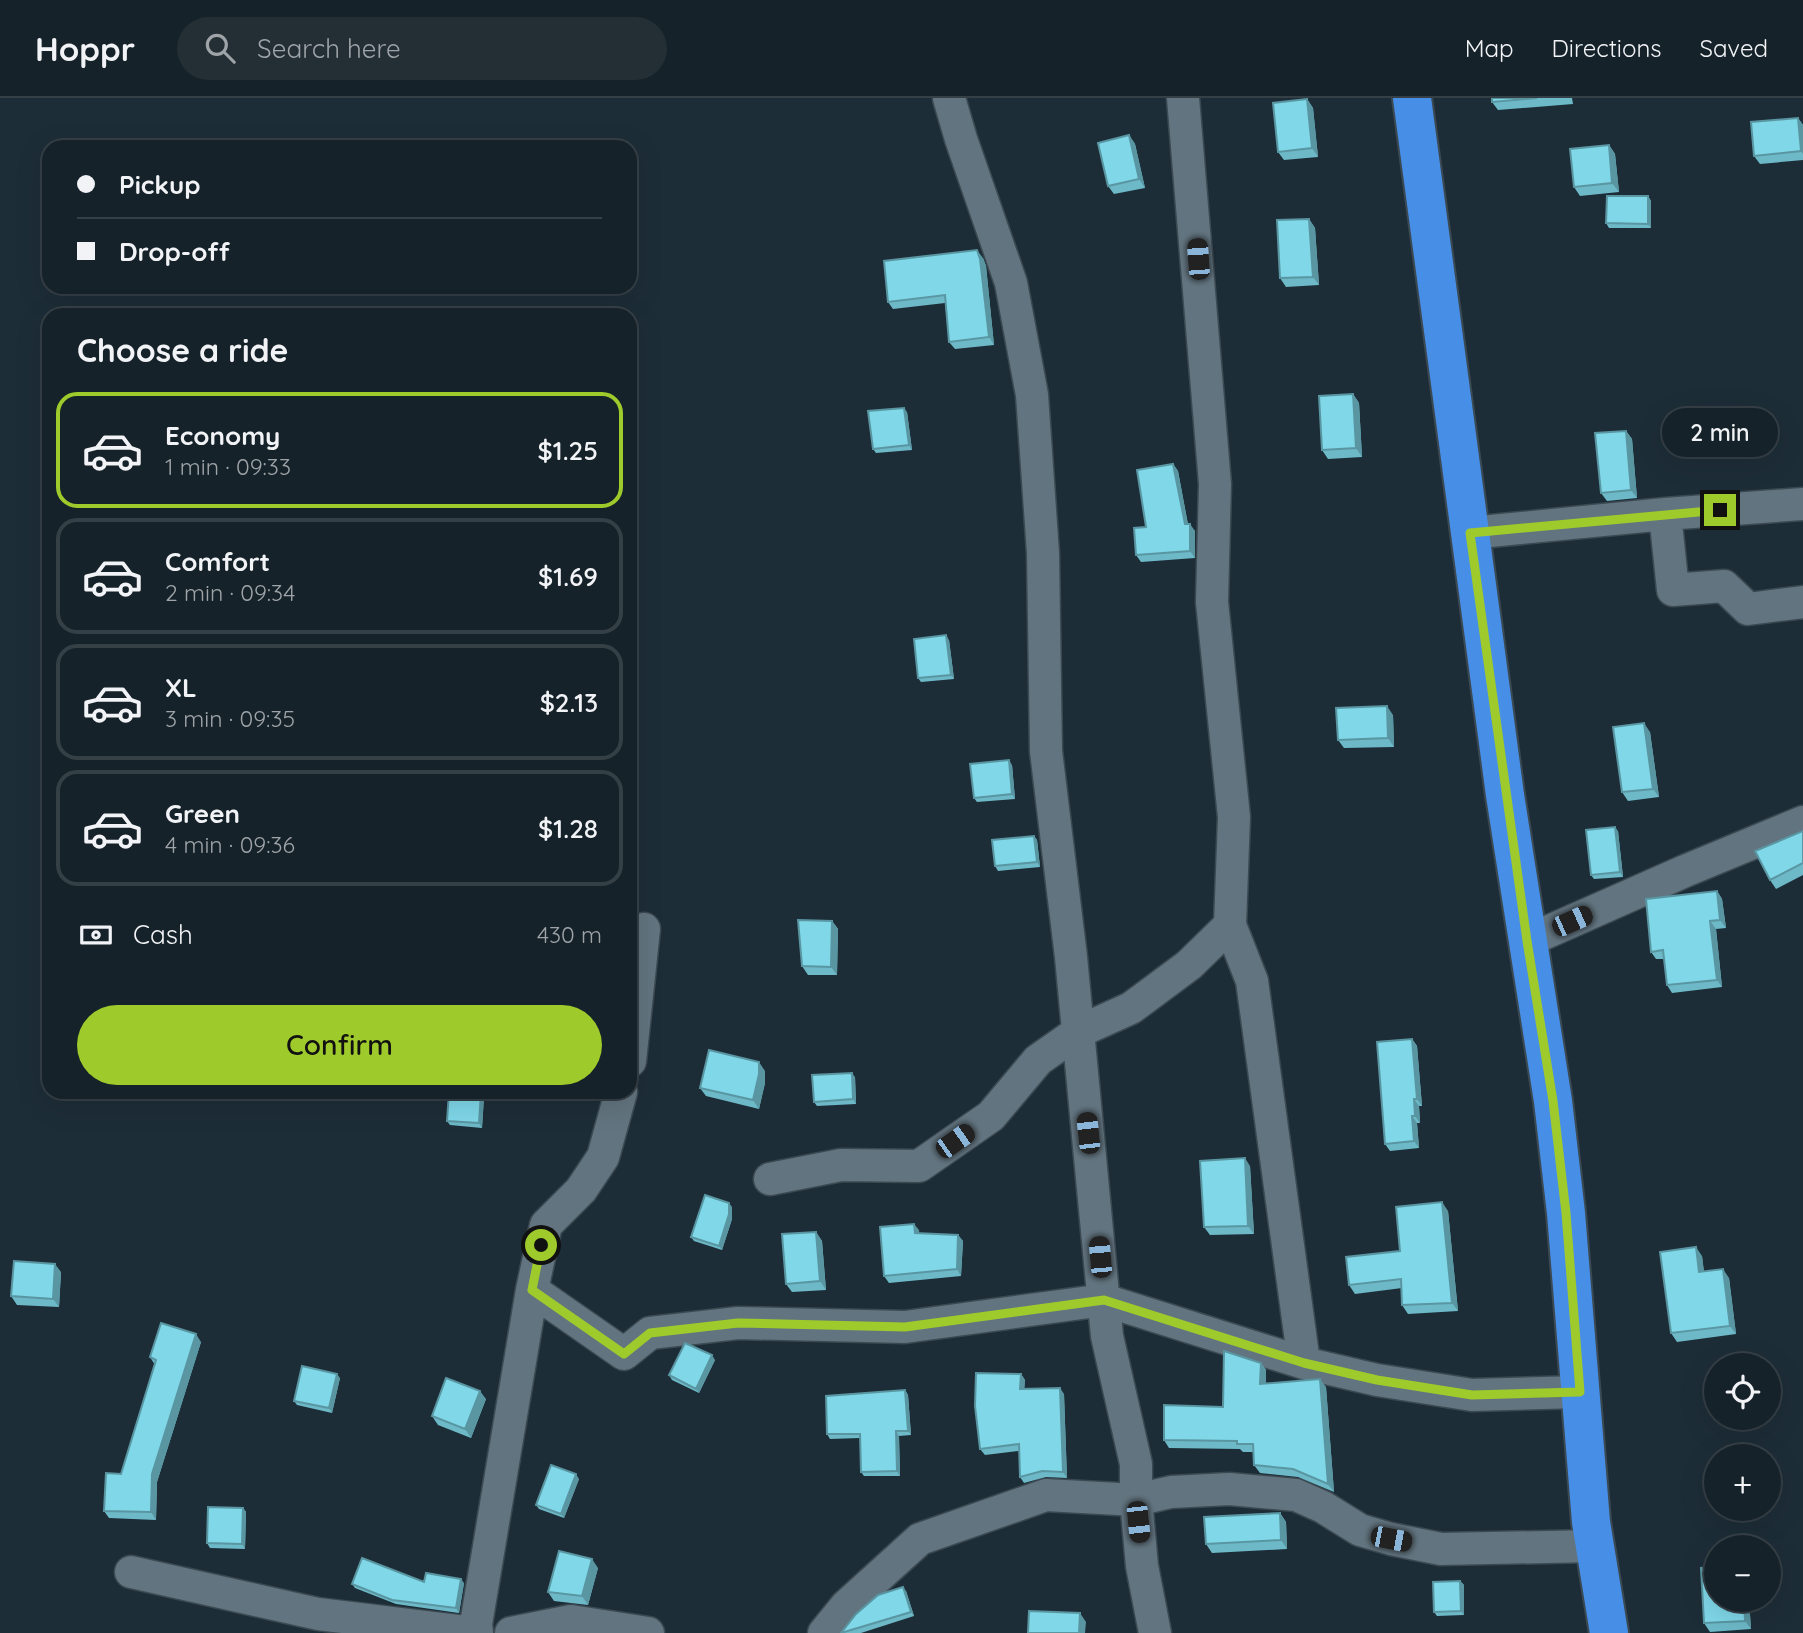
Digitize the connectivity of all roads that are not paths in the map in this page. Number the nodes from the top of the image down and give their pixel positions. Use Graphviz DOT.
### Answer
graph roads {
  1 [pos="949,98"];
  2 [pos="1183,98"];
  3 [pos="1412,98"];
  4 [pos="1803,504"];
  5 [pos="1665,514"];
  6 [pos="1470,533"];
  7 [pos="1803,602"];
  8 [pos="1803,822"];
  9 [pos="1230,925"];
  10 [pos="644,929"];
  11 [pos="1527,941"];
  12 [pos="637,995"];
  13 [pos="1078,1032"];
  14 [pos="619,1099"];
  15 [pos="770,1178"];
  16 [pos="532,1290"];
  17 [pos="1104,1300"];
  18 [pos="1304,1363"];
  19 [pos="1580,1392"];
  20 [pos="1136,1500"];
  21 [pos="1595,1546"];
  22 [pos="131,1572"];
  23 [pos="476,1633"];
  24 [pos="511,1633"];
  25 [pos="648,1633"];
  26 [pos="824,1633"];
  27 [pos="1155,1633"];
  28 [pos="1609,1633"];
  1 -- 13 [label="street"];
  2 -- 9 [label="street"];
  3 -- 6 [label="highway"];
  4 -- 5 [label="street"];
  5 -- 6 [label="street"];
  5 -- 7 [label="street"];
  6 -- 11 [label="highway"];
  8 -- 11 [label="street"];
  9 -- 13 [label="street"];
  9 -- 18 [label="street"];
  10 -- 12 [label="street"];
  11 -- 19 [label="highway"];
  13 -- 15 [label="street"];
  13 -- 17 [label="street"];
  14 -- 16 [label="street"];
  16 -- 17 [label="street"];
  16 -- 23 [label="street"];
  17 -- 18 [label="street"];
  17 -- 20 [label="street"];
  18 -- 19 [label="street"];
  19 -- 21 [label="highway"];
  20 -- 21 [label="street"];
  20 -- 26 [label="street"];
  20 -- 27 [label="street"];
  21 -- 28 [label="highway"];
  22 -- 23 [label="street"];
  24 -- 25 [label="street"];
}
